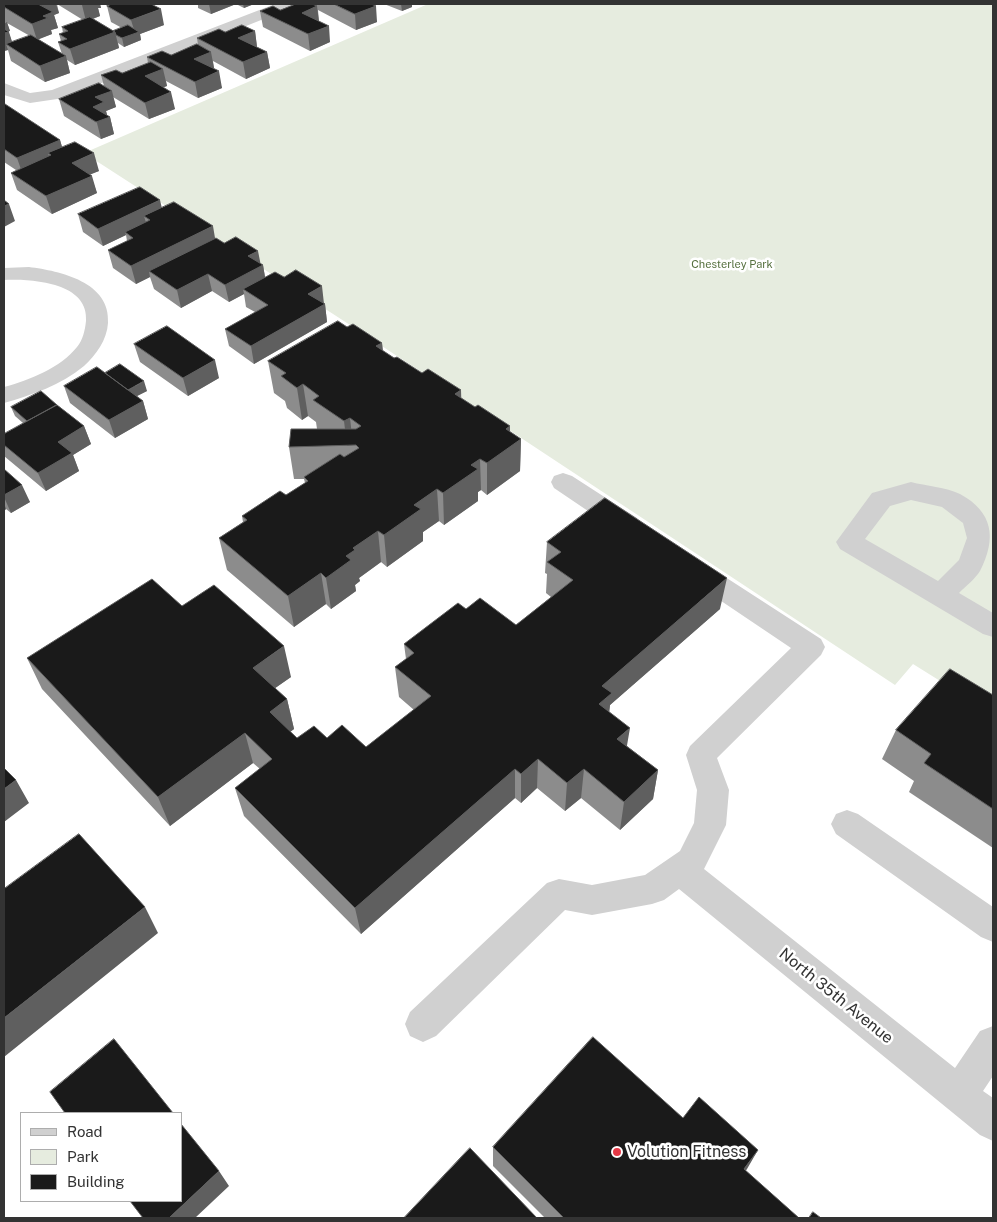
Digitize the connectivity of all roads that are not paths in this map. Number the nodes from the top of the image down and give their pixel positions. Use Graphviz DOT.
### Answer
graph roads {
  1 [pos="288,4"];
  2 [pos="4,88"];
  3 [pos="4,274"];
  4 [pos="4,395"];
  5 [pos="563,482"];
  6 [pos="941,595"];
  7 [pos="993,626"];
  8 [pos="847,824"];
  9 [pos="679,869"];
  10 [pos="993,926"];
  11 [pos="423,1024"];
  12 [pos="993,1044"];
  13 [pos="960,1095"];
  14 [pos="993,1122"];
  1 -- 2 [label="street"];
  3 -- 4 [label="street"];
  5 -- 9 [label="street"];
  6 -- 6 [label="street"];
  6 -- 7 [label="street"];
  8 -- 10 [label="street"];
  9 -- 11 [label="street"];
  9 -- 13 [label="street, North 35th Avenue"];
  12 -- 13 [label="street"];
  13 -- 14 [label="street, North 35th Avenue"];
}
